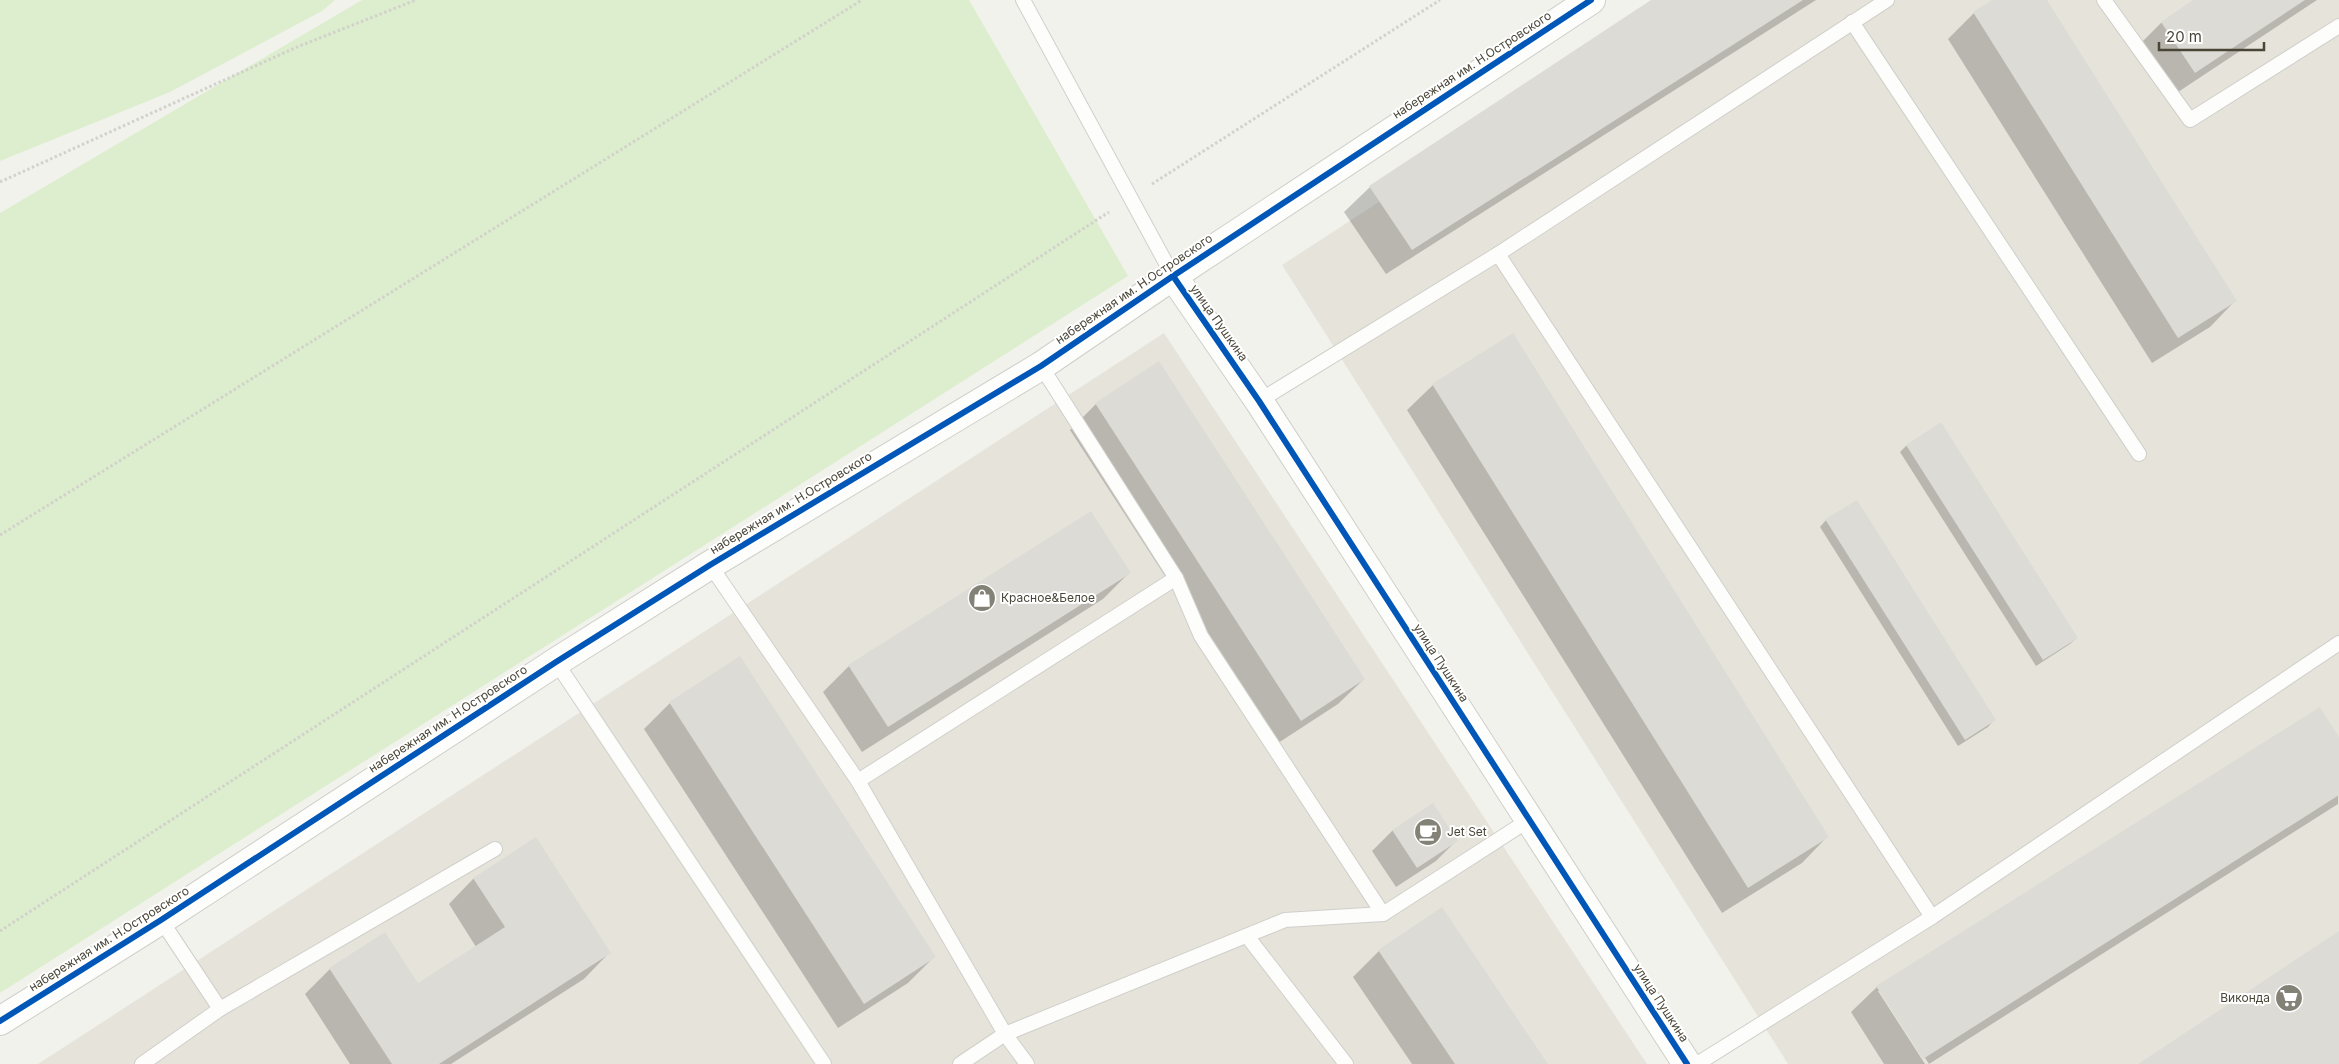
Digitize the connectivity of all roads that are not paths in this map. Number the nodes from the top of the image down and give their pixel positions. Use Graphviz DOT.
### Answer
graph roads {
  1 [pos="1023,0"];
  2 [pos="1592,0"];
  3 [pos="1887,0"];
  4 [pos="2104,0"];
  5 [pos="1852,22"];
  6 [pos="2339,26"];
  7 [pos="1498,254"];
  8 [pos="1173,276"];
  9 [pos="1041,366"];
  10 [pos="1259,401"];
  11 [pos="2139,454"];
  12 [pos="710,565"];
  13 [pos="1176,578"];
  14 [pos="2339,643"];
  15 [pos="556,662"];
  16 [pos="858,781"];
  17 [pos="1529,820"];
  18 [pos="495,849"];
  19 [pos="1383,914"];
  20 [pos="1932,917"];
  21 [pos="162,920"];
  22 [pos="1247,936"];
  23 [pos="220,1010"];
  24 [pos="0,1021"];
  25 [pos="1006,1034"];
  26 [pos="142,1064"];
  27 [pos="824,1064"];
  28 [pos="960,1064"];
  29 [pos="1027,1064"];
  30 [pos="1346,1064"];
  31 [pos="1687,1064"];
  32 [pos="1697,1064"];
  1 -- 8 [label="lane"];
  2 -- 8 [label="street, набережная им. Н.Островского"];
  3 -- 5 [label="lane"];
  4 -- 6 [label="lane"];
  5 -- 7 [label="lane"];
  5 -- 11 [label="lane"];
  7 -- 10 [label="lane"];
  7 -- 20 [label="lane"];
  8 -- 9 [label="street, набережная им. Н.Островского"];
  8 -- 10 [label="street, улица Пушкина"];
  9 -- 12 [label="street, набережная им. Н.Островского"];
  9 -- 13 [label="lane"];
  10 -- 17 [label="street, улица Пушкина"];
  12 -- 15 [label="street, набережная им. Н.Островского"];
  12 -- 16 [label="lane"];
  13 -- 16 [label="lane"];
  13 -- 19 [label="lane"];
  14 -- 20 [label="lane"];
  15 -- 21 [label="street, набережная им. Н.Островского"];
  15 -- 27 [label="lane"];
  16 -- 25 [label="lane"];
  17 -- 19 [label="lane"];
  17 -- 31 [label="street, улица Пушкина"];
  18 -- 23 [label="lane"];
  19 -- 22 [label="lane"];
  20 -- 32 [label="lane"];
  21 -- 23 [label="lane"];
  21 -- 24 [label="street, набережная им. Н.Островского"];
  22 -- 25 [label="lane"];
  22 -- 30 [label="lane"];
  23 -- 26 [label="lane"];
  25 -- 28 [label="lane"];
  25 -- 29 [label="lane"];
}
